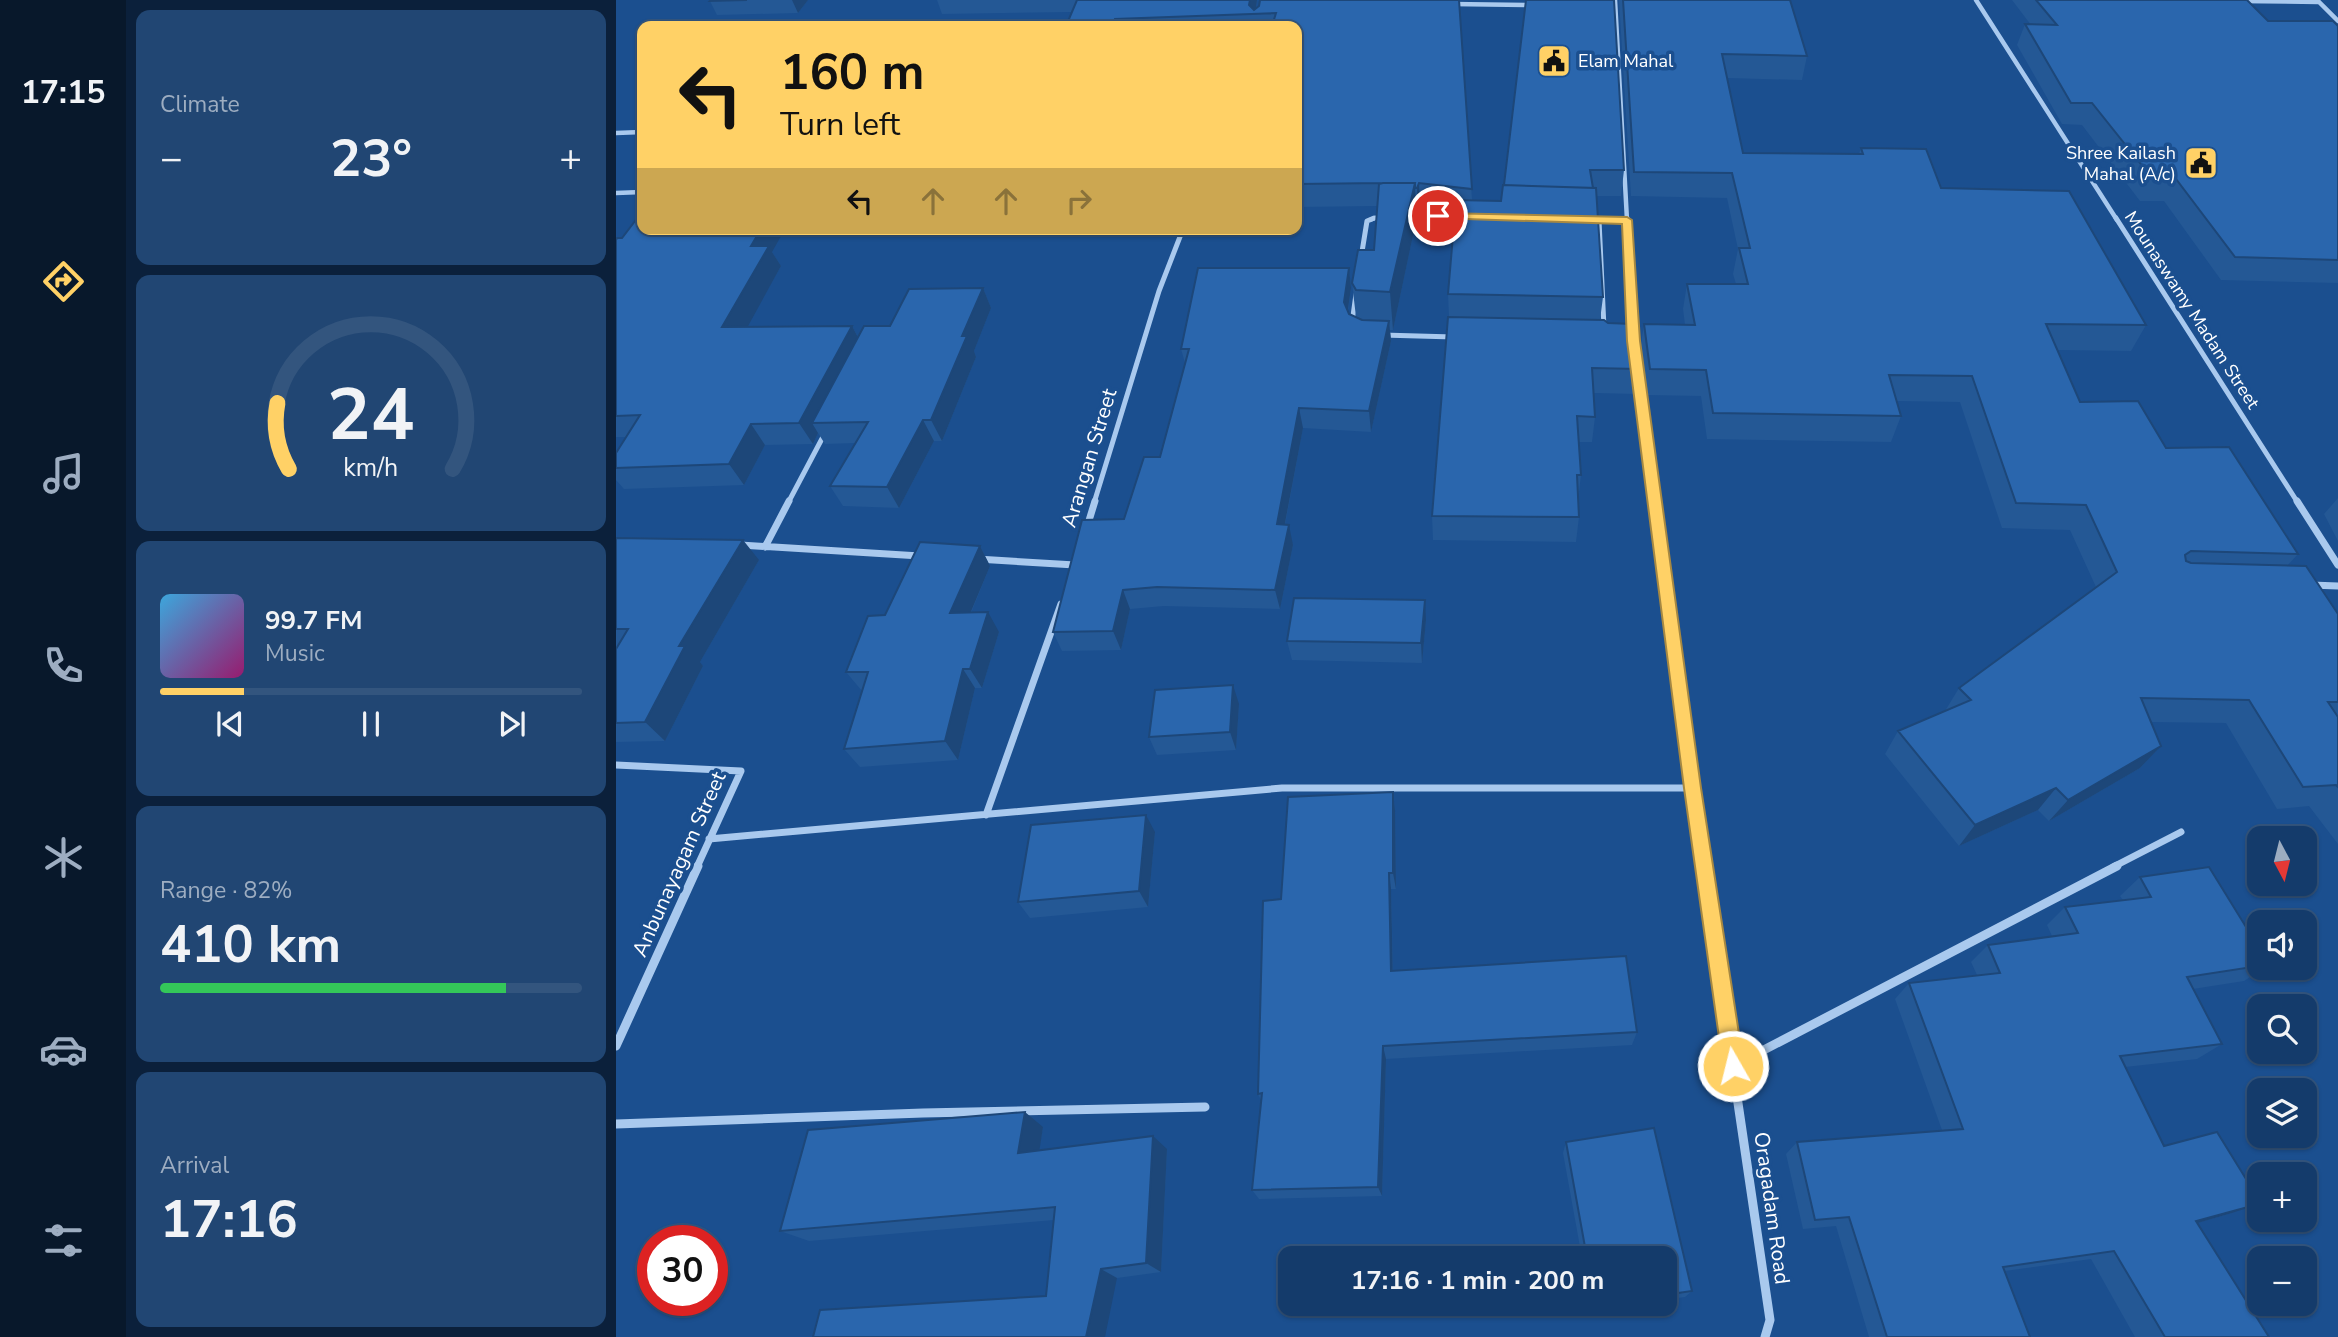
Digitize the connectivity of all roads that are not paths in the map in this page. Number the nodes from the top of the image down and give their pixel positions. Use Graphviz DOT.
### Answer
graph roads {
  1 [pos="1976,0"];
  2 [pos="2238,1"];
  3 [pos="2318,1"];
  4 [pos="1615,3"];
  5 [pos="1440,4"];
  6 [pos="1544,5"];
  7 [pos="1604,6"];
  8 [pos="2338,21"];
  9 [pos="637,132"];
  10 [pos="616,133"];
  11 [pos="637,192"];
  12 [pos="616,193"];
  13 [pos="1385,215"];
  14 [pos="1399,215"];
  15 [pos="1465,217"];
  16 [pos="1585,220"];
  17 [pos="1599,220"];
  18 [pos="1627,220"];
  19 [pos="1181,235"];
  20 [pos="1359,272"];
  21 [pos="1357,284"];
  22 [pos="1356,332"];
  23 [pos="1378,335"];
  24 [pos="1458,337"];
  25 [pos="1604,341"];
  26 [pos="1634,341"];
  27 [pos="1635,355"];
  28 [pos="829,424"];
  29 [pos="1082,541"];
  30 [pos="724,545"];
  31 [pos="765,547"];
  32 [pos="1078,553"];
  33 [pos="927,556"];
  34 [pos="967,559"];
  35 [pos="1074,565"];
  36 [pos="2338,565"];
  37 [pos="1070,578"];
  38 [pos="2297,585"];
  39 [pos="2338,586"];
  40 [pos="1065,591"];
  41 [pos="616,765"];
  42 [pos="1692,788"];
  43 [pos="986,815"];
  44 [pos="2181,832"];
  45 [pos="709,839"];
  46 [pos="616,1046"];
  47 [pos="1733,1066"];
  48 [pos="1205,1107"];
  49 [pos="616,1124"];
  50 [pos="1765,1337"];
  1 -- 36 [label="street, Mounaswamy Madam Street"];
  2 -- 3 [label="street"];
  3 -- 8 [label="street"];
  4 -- 7 [label="street"];
  4 -- 18 [label="street"];
  5 -- 6 [label="street"];
  9 -- 10 [label="street"];
  11 -- 12 [label="street"];
  13 -- 20 [label="street"];
  14 -- 15 [label="street"];
  16 -- 17 [label="street"];
  17 -- 18 [label="street"];
  17 -- 25 [label="street"];
  18 -- 26 [label="street"];
  19 -- 29 [label="street, Arangan Street"];
  21 -- 22 [label="street"];
  23 -- 24 [label="street"];
  27 -- 42 [label="street, Oragadam Road"];
  28 -- 31 [label="street"];
  30 -- 31 [label="street"];
  31 -- 33 [label="street"];
  32 -- 35 [label="street, Arangan Street"];
  34 -- 35 [label="street"];
  35 -- 37 [label="street, Arangan Street"];
  38 -- 39 [label="street"];
  40 -- 43 [label="street"];
  41 -- 45 [label="street, Anbunayagam Street"];
  42 -- 43 [label="street"];
  42 -- 47 [label="street, Oragadam Road"];
  43 -- 45 [label="street"];
  44 -- 47 [label="street"];
  45 -- 46 [label="street, Anbunayagam Street"];
  47 -- 50 [label="street, Oragadam Road"];
  48 -- 49 [label="street"];
}
